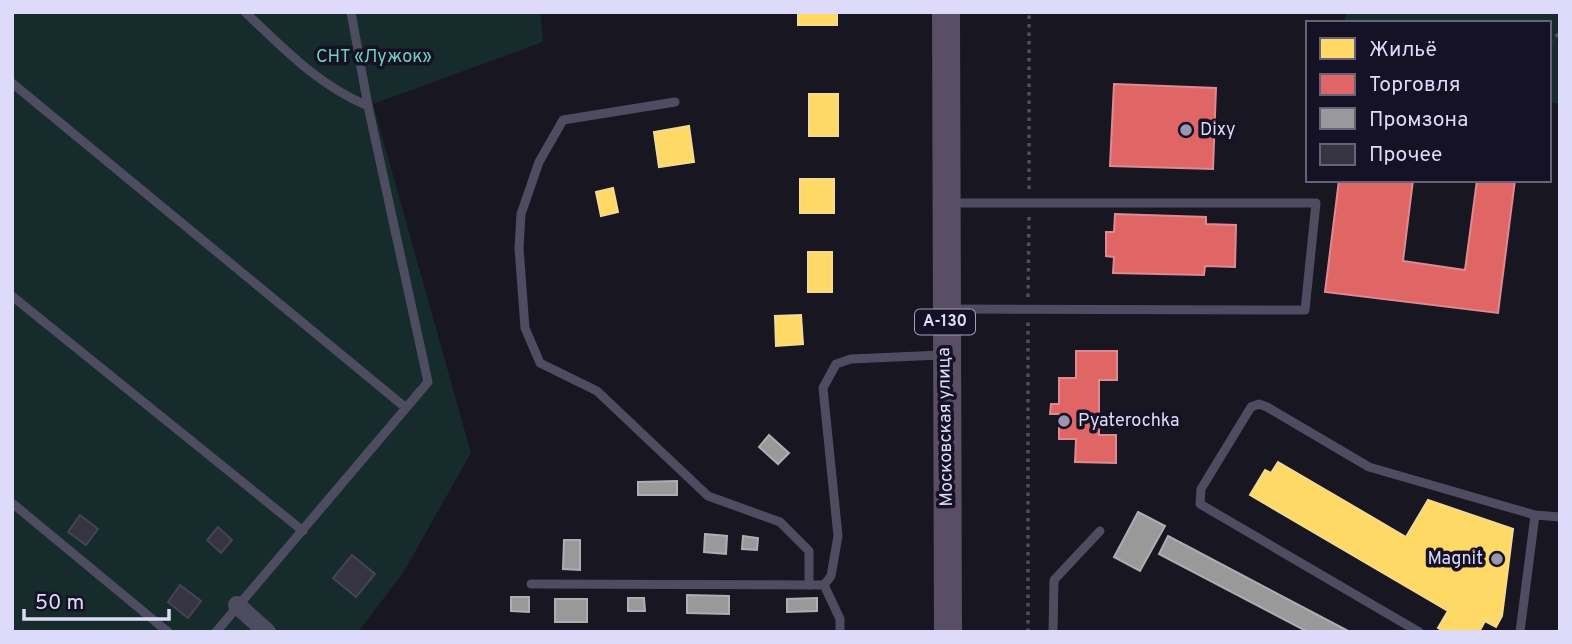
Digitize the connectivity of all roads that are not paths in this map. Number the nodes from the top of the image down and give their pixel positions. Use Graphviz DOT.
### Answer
graph roads {
  1 [pos="244,12"];
  2 [pos="351,12"];
  3 [pos="946,12"];
  4 [pos="12,83"];
  5 [pos="675,102"];
  6 [pos="368,106"];
  7 [pos="945,203"];
  8 [pos="12,296"];
  9 [pos="945,309"];
  10 [pos="941,355"];
  11 [pos="406,408"];
  12 [pos="12,503"];
  13 [pos="1535,515"];
  14 [pos="1560,517"];
  15 [pos="303,531"];
  16 [pos="1100,531"];
  17 [pos="531,584"];
  18 [pos="808,585"];
  19 [pos="824,585"];
  20 [pos="237,605"];
  21 [pos="168,632"];
  22 [pos="215,632"];
  23 [pos="267,632"];
  24 [pos="840,632"];
  25 [pos="948,632"];
  26 [pos="1054,632"];
  27 [pos="1419,632"];
  28 [pos="1520,632"];
  1 -- 6 [label="lane"];
  2 -- 6 [label="lane"];
  3 -- 7 [label="highway, Московская улица / А-130"];
  4 -- 11 [label="lane"];
  5 -- 18 [label="lane"];
  6 -- 11 [label="lane"];
  7 -- 9 [label="highway, Московская улица / А-130"];
  7 -- 9 [label="lane"];
  8 -- 15 [label="lane"];
  9 -- 25 [label="highway, Московская улица / А-130"];
  10 -- 19 [label="lane"];
  11 -- 15 [label="lane"];
  12 -- 21 [label="lane"];
  13 -- 14 [label="lane"];
  13 -- 27 [label="lane"];
  13 -- 28 [label="lane"];
  15 -- 20 [label="lane"];
  16 -- 26 [label="lane"];
  17 -- 18 [label="lane"];
  18 -- 19 [label="lane"];
  19 -- 24 [label="lane"];
  20 -- 22 [label="lane"];
  20 -- 23 [label="street"];
}
